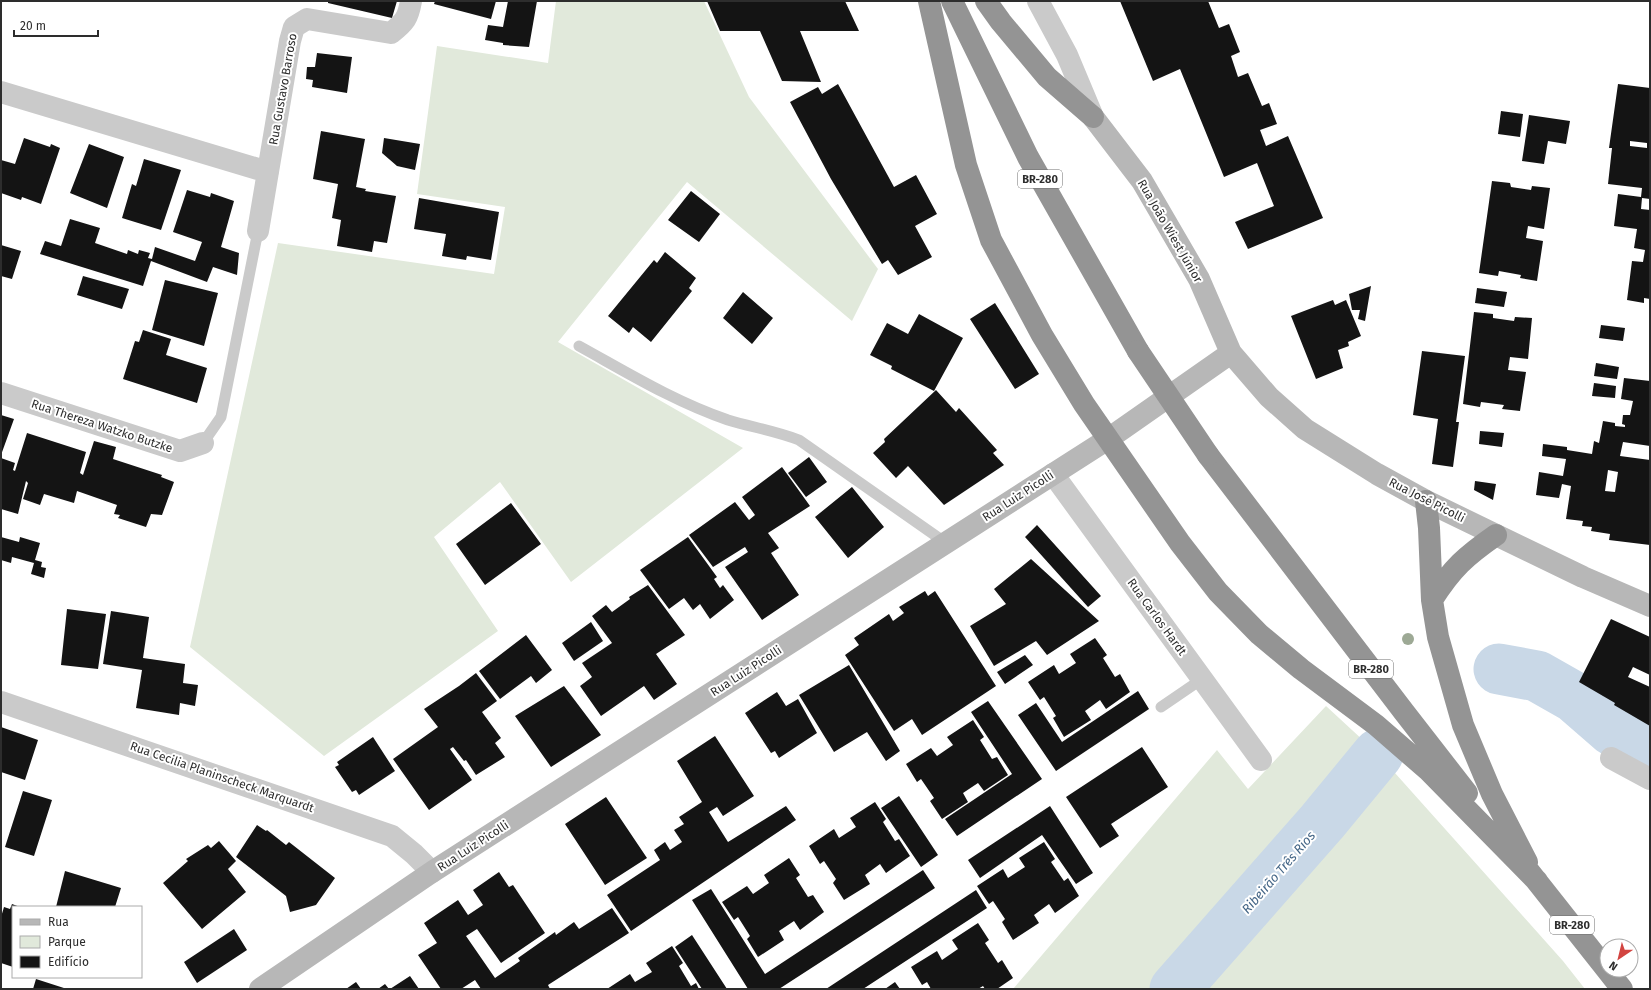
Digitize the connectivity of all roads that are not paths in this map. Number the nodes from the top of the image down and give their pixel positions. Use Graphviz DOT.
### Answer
graph roads {
  1 [pos="411,1"];
  2 [pos="929,1"];
  3 [pos="952,1"];
  4 [pos="986,1"];
  5 [pos="1038,1"];
  6 [pos="1,92"];
  7 [pos="1093,117"];
  8 [pos="268,172"];
  9 [pos="258,231"];
  10 [pos="580,346"];
  11 [pos="1231,353"];
  12 [pos="1,393"];
  13 [pos="1108,439"];
  14 [pos="204,443"];
  15 [pos="1053,474"];
  16 [pos="1426,501"];
  17 [pos="1496,535"];
  18 [pos="946,543"];
  19 [pos="1432,600"];
  20 [pos="1650,606"];
  21 [pos="1202,679"];
  22 [pos="1,702"];
  23 [pos="1161,707"];
  24 [pos="1611,758"];
  25 [pos="1261,760"];
  26 [pos="1650,779"];
  27 [pos="432,872"];
  28 [pos="1537,881"];
  29 [pos="1599,960"];
  30 [pos="1613,978"];
  31 [pos="260,989"];
  32 [pos="1622,989"];
  1 -- 8 [label="street, Rua Gustavo Barroso"];
  2 -- 13 [label="highway"];
  3 -- 28 [label="highway, BR-280, bridge"];
  4 -- 7 [label="highway"];
  5 -- 7 [label="street"];
  6 -- 8 [label="street"];
  7 -- 11 [label="street, Rua João Wiest Júnior"];
  8 -- 9 [label="street, Rua Gustavo Barroso"];
  9 -- 14 [label="lane"];
  10 -- 18 [label="lane"];
  11 -- 13 [label="street, Rua Luiz Picolli"];
  11 -- 16 [label="street, Rua José Picolli"];
  12 -- 14 [label="street, Rua Thereza Watzko Butzke"];
  13 -- 15 [label="street, Rua Luiz Picolli"];
  13 -- 28 [label="highway"];
  15 -- 18 [label="street, Rua Luiz Picolli"];
  15 -- 21 [label="street, Rua Carlos Hardt"];
  16 -- 17 [label="street, Rua José Picolli"];
  16 -- 19 [label="highway"];
  17 -- 19 [label="highway"];
  17 -- 20 [label="street, Rua José Picolli"];
  18 -- 27 [label="street, Rua Luiz Picolli"];
  19 -- 28 [label="highway"];
  21 -- 23 [label="lane"];
  21 -- 25 [label="street, Rua Carlos Hardt"];
  22 -- 27 [label="street, Rua Cecilia Planinscheck Marquardt"];
  24 -- 26 [label="street"];
  27 -- 31 [label="street, Rua Luiz Picolli"];
  28 -- 29 [label="highway, BR-280"];
  30 -- 32 [label="highway, BR-280"];
}
